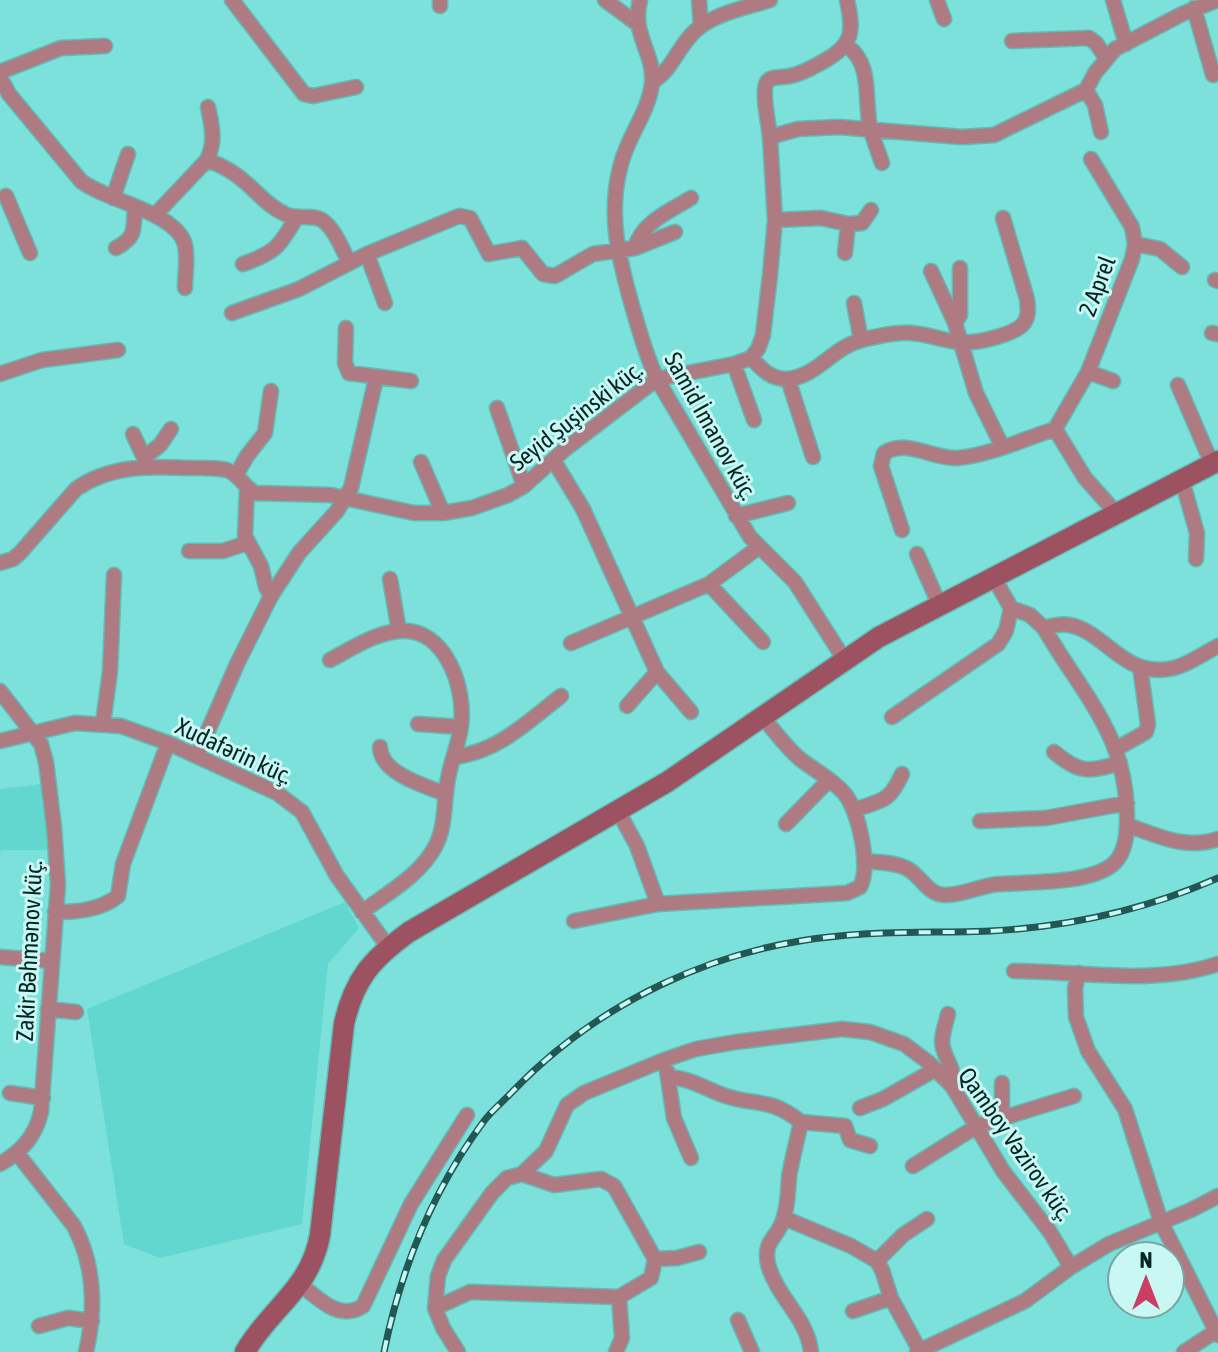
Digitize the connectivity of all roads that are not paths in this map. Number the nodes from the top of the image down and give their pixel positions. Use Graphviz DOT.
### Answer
graph roads {
  1 [pos="232,0"];
  2 [pos="605,0"];
  3 [pos="640,0"];
  4 [pos="699,0"];
  5 [pos="770,0"];
  6 [pos="847,0"];
  7 [pos="937,0"];
  8 [pos="1113,0"];
  9 [pos="1218,0"];
  10 [pos="1194,8"];
  11 [pos="944,19"];
  12 [pos="636,23"];
  13 [pos="701,26"];
  14 [pos="1012,41"];
  15 [pos="1126,44"];
  16 [pos="105,46"];
  17 [pos="847,46"];
  18 [pos="1106,58"];
  19 [pos="0,75"];
  20 [pos="1213,75"];
  21 [pos="652,82"];
  22 [pos="356,87"];
  23 [pos="1086,90"];
  24 [pos="9,94"];
  25 [pos="208,107"];
  26 [pos="0,108"];
  27 [pos="871,128"];
  28 [pos="1101,132"];
  29 [pos="770,137"];
  30 [pos="128,154"];
  31 [pos="1091,159"];
  32 [pos="207,160"];
  33 [pos="882,163"];
  34 [pos="0,181"];
  35 [pos="3,198"];
  36 [pos="113,198"];
  37 [pos="691,198"];
  38 [pos="135,207"];
  39 [pos="871,210"];
  40 [pos="155,215"];
  41 [pos="296,218"];
  42 [pos="1003,218"];
  43 [pos="775,220"];
  44 [pos="848,224"];
  45 [pos="675,232"];
  46 [pos="1135,244"];
  47 [pos="116,248"];
  48 [pos="635,248"];
  49 [pos="617,251"];
  50 [pos="30,253"];
  51 [pos="845,253"];
  52 [pos="367,254"];
  53 [pos="349,262"];
  54 [pos="243,264"];
  55 [pos="1182,267"];
  56 [pos="960,268"];
  57 [pos="931,271"];
  58 [pos="185,288"];
  59 [pos="385,303"];
  60 [pos="854,303"];
  61 [pos="232,313"];
  62 [pos="955,323"];
  63 [pos="346,328"];
  64 [pos="861,340"];
  65 [pos="961,343"];
  66 [pos="118,350"];
  67 [pos="751,358"];
  68 [pos="734,364"];
  69 [pos="1088,372"];
  70 [pos="0,374"];
  71 [pos="376,378"];
  72 [pos="657,379"];
  73 [pos="788,379"];
  74 [pos="411,381"];
  75 [pos="1113,381"];
  76 [pos="1178,385"];
  77 [pos="271,391"];
  78 [pos="497,408"];
  79 [pos="754,420"];
  80 [pos="171,429"];
  81 [pos="1055,429"];
  82 [pos="133,434"];
  83 [pos="1002,446"];
  84 [pos="813,457"];
  85 [pos="554,461"];
  86 [pos="146,462"];
  87 [pos="421,462"];
  88 [pos="1215,462"];
  89 [pos="236,475"];
  90 [pos="1182,480"];
  91 [pos="524,486"];
  92 [pos="247,489"];
  93 [pos="346,499"];
  94 [pos="788,503"];
  95 [pos="443,513"];
  96 [pos="1117,514"];
  97 [pos="736,516"];
  98 [pos="902,530"];
  99 [pos="247,543"];
  100 [pos="759,547"];
  101 [pos="189,551"];
  102 [pos="917,554"];
  103 [pos="1196,559"];
  104 [pos="0,563"];
  105 [pos="114,575"];
  106 [pos="994,578"];
  107 [pos="390,579"];
  108 [pos="709,584"];
  109 [pos="271,596"];
  110 [pos="939,604"];
  111 [pos="1011,608"];
  112 [pos="631,618"];
  113 [pos="1044,628"];
  114 [pos="399,631"];
  115 [pos="763,642"];
  116 [pos="571,643"];
  117 [pos="1218,646"];
  118 [pos="844,659"];
  119 [pos="330,660"];
  120 [pos="1140,667"];
  121 [pos="657,672"];
  122 [pos="0,691"];
  123 [pos="561,696"];
  124 [pos="627,706"];
  125 [pos="691,712"];
  126 [pos="763,717"];
  127 [pos="892,717"];
  128 [pos="103,723"];
  129 [pos="418,724"];
  130 [pos="461,727"];
  131 [pos="34,732"];
  132 [pos="0,741"];
  133 [pos="168,743"];
  134 [pos="380,747"];
  135 [pos="1054,752"];
  136 [pos="197,756"];
  137 [pos="1118,756"];
  138 [pos="454,757"];
  139 [pos="902,774"];
  140 [pos="829,780"];
  141 [pos="446,794"];
  142 [pos="1127,803"];
  143 [pos="854,810"];
  144 [pos="618,811"];
  145 [pos="980,821"];
  146 [pos="786,824"];
  147 [pos="1127,825"];
  148 [pos="1218,839"];
  149 [pos="864,861"];
  150 [pos="658,904"];
  151 [pos="55,912"];
  152 [pos="362,912"];
  153 [pos="574,921"];
  154 [pos="388,947"];
  155 [pos="0,957"];
  156 [pos="52,961"];
  157 [pos="1218,964"];
  158 [pos="1014,971"];
  159 [pos="1079,973"];
  160 [pos="48,1009"];
  161 [pos="76,1012"];
  162 [pos="948,1014"];
  163 [pos="664,1060"];
  164 [pos="936,1069"];
  165 [pos="669,1077"];
  166 [pos="1002,1083"];
  167 [pos="952,1086"];
  168 [pos="10,1093"];
  169 [pos="1074,1096"];
  170 [pos="43,1098"];
  171 [pos="860,1108"];
  172 [pos="467,1115"];
  173 [pos="1002,1117"];
  174 [pos="801,1122"];
  175 [pos="977,1126"];
  176 [pos="870,1146"];
  177 [pos="17,1153"];
  178 [pos="691,1158"];
  179 [pos="0,1164"];
  180 [pos="913,1166"];
  181 [pos="522,1174"];
  182 [pos="1218,1196"];
  183 [pos="784,1218"];
  184 [pos="927,1219"];
  185 [pos="1161,1222"];
  186 [pos="699,1252"];
  187 [pos="655,1259"];
  188 [pos="877,1261"];
  189 [pos="1071,1267"];
  190 [pos="300,1284"];
  191 [pos="619,1297"];
  192 [pos="891,1298"];
  193 [pos="435,1308"];
  194 [pos="853,1311"];
  195 [pos="738,1320"];
  196 [pos="92,1321"];
  197 [pos="39,1326"];
  198 [pos="1217,1333"];
  199 [pos="918,1351"];
  200 [pos="86,1352"];
  201 [pos="245,1352"];
  202 [pos="458,1352"];
  203 [pos="616,1352"];
  204 [pos="752,1352"];
  205 [pos="811,1352"];
  206 [pos="1184,1352"];
  1 -- 22 [label="street"];
  2 -- 12 [label="street"];
  3 -- 12 [label="street, Samid İmanov küç."];
  4 -- 13 [label="street"];
  5 -- 13 [label="street"];
  6 -- 17 [label="street"];
  7 -- 11 [label="street"];
  8 -- 15 [label="street"];
  9 -- 10 [label="street"];
  10 -- 15 [label="street"];
  10 -- 20 [label="street"];
  12 -- 21 [label="street, Samid İmanov küç."];
  13 -- 21 [label="street"];
  14 -- 18 [label="street"];
  15 -- 18 [label="street"];
  16 -- 19 [label="street"];
  17 -- 27 [label="street"];
  17 -- 29 [label="street"];
  18 -- 23 [label="street"];
  19 -- 24 [label="street"];
  21 -- 49 [label="street, Samid İmanov küç."];
  23 -- 27 [label="street"];
  23 -- 28 [label="street"];
  24 -- 26 [label="street"];
  24 -- 36 [label="street"];
  25 -- 32 [label="street"];
  27 -- 29 [label="street"];
  27 -- 33 [label="street"];
  29 -- 43 [label="street"];
  30 -- 36 [label="street"];
  31 -- 46 [label="street, 2 Aprel"];
  32 -- 40 [label="street"];
  32 -- 41 [label="street"];
  34 -- 35 [label="street"];
  35 -- 50 [label="street"];
  36 -- 38 [label="street"];
  37 -- 48 [label="street"];
  38 -- 40 [label="street"];
  38 -- 47 [label="street"];
  39 -- 44 [label="street"];
  40 -- 58 [label="street"];
  41 -- 53 [label="street"];
  41 -- 54 [label="street"];
  42 -- 65 [label="street"];
  43 -- 44 [label="street"];
  43 -- 67 [label="street"];
  44 -- 51 [label="street"];
  45 -- 48 [label="street"];
  46 -- 55 [label="street"];
  46 -- 69 [label="street, 2 Aprel"];
  48 -- 49 [label="street"];
  49 -- 52 [label="street"];
  49 -- 72 [label="street, Samid İmanov küç."];
  52 -- 53 [label="street"];
  52 -- 59 [label="street"];
  53 -- 61 [label="street"];
  56 -- 62 [label="street"];
  57 -- 62 [label="street"];
  60 -- 64 [label="street"];
  62 -- 65 [label="street"];
  63 -- 71 [label="street"];
  64 -- 65 [label="street"];
  64 -- 73 [label="street"];
  65 -- 83 [label="street"];
  66 -- 70 [label="street"];
  67 -- 68 [label="street, Seyid Şuşinski küç."];
  67 -- 73 [label="street"];
  68 -- 72 [label="street, Seyid Şuşinski küç."];
  68 -- 79 [label="street"];
  69 -- 75 [label="street"];
  69 -- 81 [label="street, 2 Aprel"];
  71 -- 74 [label="street"];
  71 -- 93 [label="street"];
  72 -- 85 [label="street, Seyid Şuşinski küç."];
  72 -- 97 [label="street, Samid İmanov küç."];
  73 -- 84 [label="street"];
  76 -- 88 [label="street"];
  77 -- 89 [label="street"];
  78 -- 91 [label="street"];
  80 -- 86 [label="street"];
  81 -- 83 [label="street"];
  81 -- 96 [label="street"];
  82 -- 86 [label="street"];
  83 -- 98 [label="street"];
  85 -- 91 [label="street, Seyid Şuşinski küç."];
  85 -- 112 [label="street"];
  86 -- 89 [label="street"];
  86 -- 104 [label="street"];
  87 -- 95 [label="street"];
  88 -- 90 [label="street"];
  89 -- 92 [label="street"];
  90 -- 96 [label="street"];
  90 -- 103 [label="street"];
  91 -- 95 [label="street, Seyid Şuşinski küç."];
  92 -- 93 [label="street, Seyid Şuşinski küç."];
  92 -- 99 [label="street"];
  93 -- 95 [label="street, Seyid Şuşinski küç."];
  93 -- 109 [label="street"];
  94 -- 97 [label="street"];
  96 -- 106 [label="street"];
  97 -- 100 [label="street, Samid İmanov küç."];
  99 -- 101 [label="street"];
  99 -- 109 [label="street"];
  100 -- 108 [label="street"];
  100 -- 118 [label="street, Samid İmanov küç."];
  102 -- 110 [label="street"];
  105 -- 128 [label="street"];
  106 -- 110 [label="street"];
  106 -- 111 [label="street"];
  107 -- 114 [label="street"];
  108 -- 112 [label="street"];
  108 -- 115 [label="street"];
  109 -- 136 [label="street"];
  110 -- 118 [label="street"];
  111 -- 113 [label="street"];
  111 -- 127 [label="street"];
  112 -- 116 [label="street"];
  112 -- 121 [label="street"];
  113 -- 120 [label="street"];
  113 -- 137 [label="street"];
  114 -- 119 [label="street"];
  114 -- 130 [label="street"];
  117 -- 120 [label="street"];
  118 -- 126 [label="street"];
  120 -- 137 [label="street"];
  121 -- 124 [label="street"];
  121 -- 125 [label="street"];
  122 -- 131 [label="street, Zakir Bəhmənov küç."];
  123 -- 138 [label="street"];
  126 -- 140 [label="street"];
  126 -- 144 [label="street"];
  128 -- 131 [label="street, Xudafərin küç."];
  128 -- 133 [label="street, Xudafərin küç."];
  129 -- 130 [label="street"];
  130 -- 138 [label="street"];
  131 -- 132 [label="street, Xudafərin küç."];
  131 -- 151 [label="street, Zakir Bəhmənov küç."];
  133 -- 136 [label="street, Xudafərin küç."];
  133 -- 151 [label="street"];
  134 -- 141 [label="street"];
  135 -- 137 [label="street"];
  136 -- 152 [label="street, Xudafərin küç."];
  137 -- 142 [label="street"];
  138 -- 141 [label="street"];
  139 -- 143 [label="street"];
  140 -- 143 [label="street"];
  140 -- 146 [label="street"];
  141 -- 152 [label="street"];
  142 -- 145 [label="street"];
  142 -- 147 [label="street"];
  143 -- 149 [label="street"];
  144 -- 150 [label="street"];
  144 -- 154 [label="street"];
  147 -- 148 [label="street"];
  147 -- 149 [label="street"];
  149 -- 150 [label="street"];
  150 -- 153 [label="street"];
  151 -- 156 [label="street, Zakir Bəhmənov küç."];
  152 -- 154 [label="street, Xudafərin küç."];
  154 -- 190 [label="street"];
  155 -- 156 [label="street"];
  156 -- 160 [label="street, Zakir Bəhmənov küç."];
  157 -- 159 [label="street"];
  158 -- 159 [label="street"];
  159 -- 185 [label="street"];
  160 -- 161 [label="street"];
  160 -- 170 [label="street, Zakir Bəhmənov küç."];
  162 -- 167 [label="street"];
  163 -- 164 [label="street, Qamboy Vəzirov küç."];
  163 -- 165 [label="street"];
  163 -- 181 [label="street, Qamboy Vəzirov küç."];
  164 -- 167 [label="street, Qamboy Vəzirov küç."];
  164 -- 171 [label="street"];
  165 -- 174 [label="street"];
  165 -- 178 [label="street"];
  166 -- 173 [label="street"];
  167 -- 175 [label="street, Qamboy Vəzirov küç."];
  168 -- 170 [label="street"];
  169 -- 173 [label="street"];
  170 -- 177 [label="street, Zakir Bəhmənov küç."];
  172 -- 190 [label="street"];
  173 -- 175 [label="street"];
  174 -- 176 [label="street"];
  174 -- 183 [label="street"];
  175 -- 180 [label="street"];
  175 -- 189 [label="street, Qamboy Vəzirov küç."];
  177 -- 179 [label="street, Zakir Bəhmənov küç."];
  177 -- 196 [label="street"];
  181 -- 187 [label="street"];
  181 -- 193 [label="street, Qamboy Vəzirov küç."];
  182 -- 185 [label="street"];
  183 -- 188 [label="street"];
  183 -- 205 [label="street"];
  184 -- 188 [label="street"];
  185 -- 189 [label="street"];
  185 -- 198 [label="street"];
  186 -- 187 [label="street"];
  187 -- 191 [label="street"];
  188 -- 192 [label="street"];
  189 -- 199 [label="street"];
  190 -- 201 [label="street"];
  191 -- 193 [label="street"];
  191 -- 203 [label="street"];
  192 -- 194 [label="street"];
  192 -- 199 [label="street"];
  193 -- 202 [label="street"];
  195 -- 204 [label="street"];
  196 -- 197 [label="street"];
  196 -- 200 [label="street"];
  198 -- 206 [label="street"];
}
